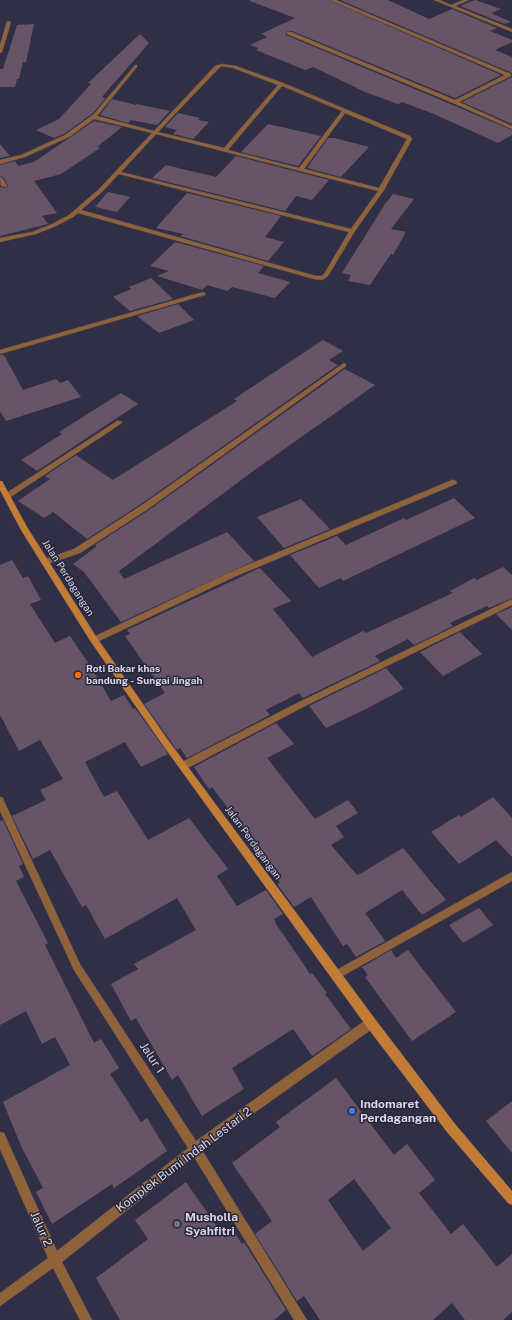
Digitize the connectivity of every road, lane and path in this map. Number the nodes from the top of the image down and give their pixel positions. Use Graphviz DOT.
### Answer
graph roads {
  1 [pos="332,0"];
  2 [pos="436,0"];
  3 [pos="466,0"];
  4 [pos="451,6"];
  5 [pos="9,22"];
  6 [pos="512,31"];
  7 [pos="289,33"];
  8 [pos="0,52"];
  9 [pos="135,66"];
  10 [pos="512,70"];
  11 [pos="508,75"];
  12 [pos="281,84"];
  13 [pos="455,102"];
  14 [pos="344,111"];
  15 [pos="94,117"];
  16 [pos="512,128"];
  17 [pos="156,132"];
  18 [pos="225,150"];
  19 [pos="0,162"];
  20 [pos="301,170"];
  21 [pos="117,172"];
  22 [pos="0,179"];
  23 [pos="4,186"];
  24 [pos="382,190"];
  25 [pos="77,211"];
  26 [pos="352,232"];
  27 [pos="0,240"];
  28 [pos="203,294"];
  29 [pos="0,352"];
  30 [pos="344,365"];
  31 [pos="119,423"];
  32 [pos="454,482"];
  33 [pos="0,483"];
  34 [pos="7,496"];
  35 [pos="45,562"];
  36 [pos="512,602"];
  37 [pos="94,640"];
  38 [pos="183,766"];
  39 [pos="0,801"];
  40 [pos="512,876"];
  41 [pos="336,975"];
  42 [pos="371,1022"];
  43 [pos="0,1137"];
  44 [pos="195,1149"];
  45 [pos="512,1199"];
  46 [pos="54,1260"];
  47 [pos="0,1300"];
  48 [pos="86,1320"];
  49 [pos="301,1320"];
  1 -- 11 [label="street"];
  2 -- 4 [label="street"];
  3 -- 4 [label="street"];
  4 -- 6 [label="street"];
  5 -- 8 [label="street"];
  7 -- 13 [label="street"];
  9 -- 15 [label="street"];
  10 -- 11 [label="street"];
  11 -- 13 [label="street"];
  12 -- 14 [label="street"];
  12 -- 17 [label="street"];
  12 -- 18 [label="street"];
  13 -- 16 [label="street"];
  14 -- 20 [label="street"];
  14 -- 24 [label="street"];
  15 -- 17 [label="street"];
  15 -- 19 [label="street"];
  17 -- 18 [label="street"];
  17 -- 21 [label="street"];
  18 -- 20 [label="street"];
  20 -- 24 [label="street"];
  21 -- 25 [label="street"];
  21 -- 26 [label="street"];
  22 -- 23 [label="street"];
  24 -- 26 [label="street"];
  25 -- 26 [label="street"];
  25 -- 27 [label="street"];
  28 -- 29 [label="street"];
  30 -- 35 [label="street"];
  31 -- 34 [label="street"];
  32 -- 37 [label="street"];
  33 -- 34 [label="street, Jalan Perdagangan"];
  34 -- 35 [label="street, Jalan Perdagangan"];
  35 -- 37 [label="street, Jalan Perdagangan"];
  36 -- 38 [label="street"];
  37 -- 38 [label="street, Jalan Perdagangan"];
  38 -- 41 [label="street, Jalan Perdagangan"];
  39 -- 44 [label="street, Jalur 1"];
  40 -- 41 [label="street"];
  41 -- 42 [label="street, Jalan Perdagangan"];
  42 -- 44 [label="street, Komplek Bumi Indah Lestari 2"];
  42 -- 45 [label="street, Jalan Perdagangan"];
  43 -- 46 [label="street, Jalur 2"];
  44 -- 46 [label="street, Komplek Bumi Indah Lestari 2"];
  44 -- 49 [label="street, Jalur 1"];
  46 -- 47 [label="street, Komplek Bumi Indah Lestari 2"];
  46 -- 48 [label="street, Jalur 2"];
}
